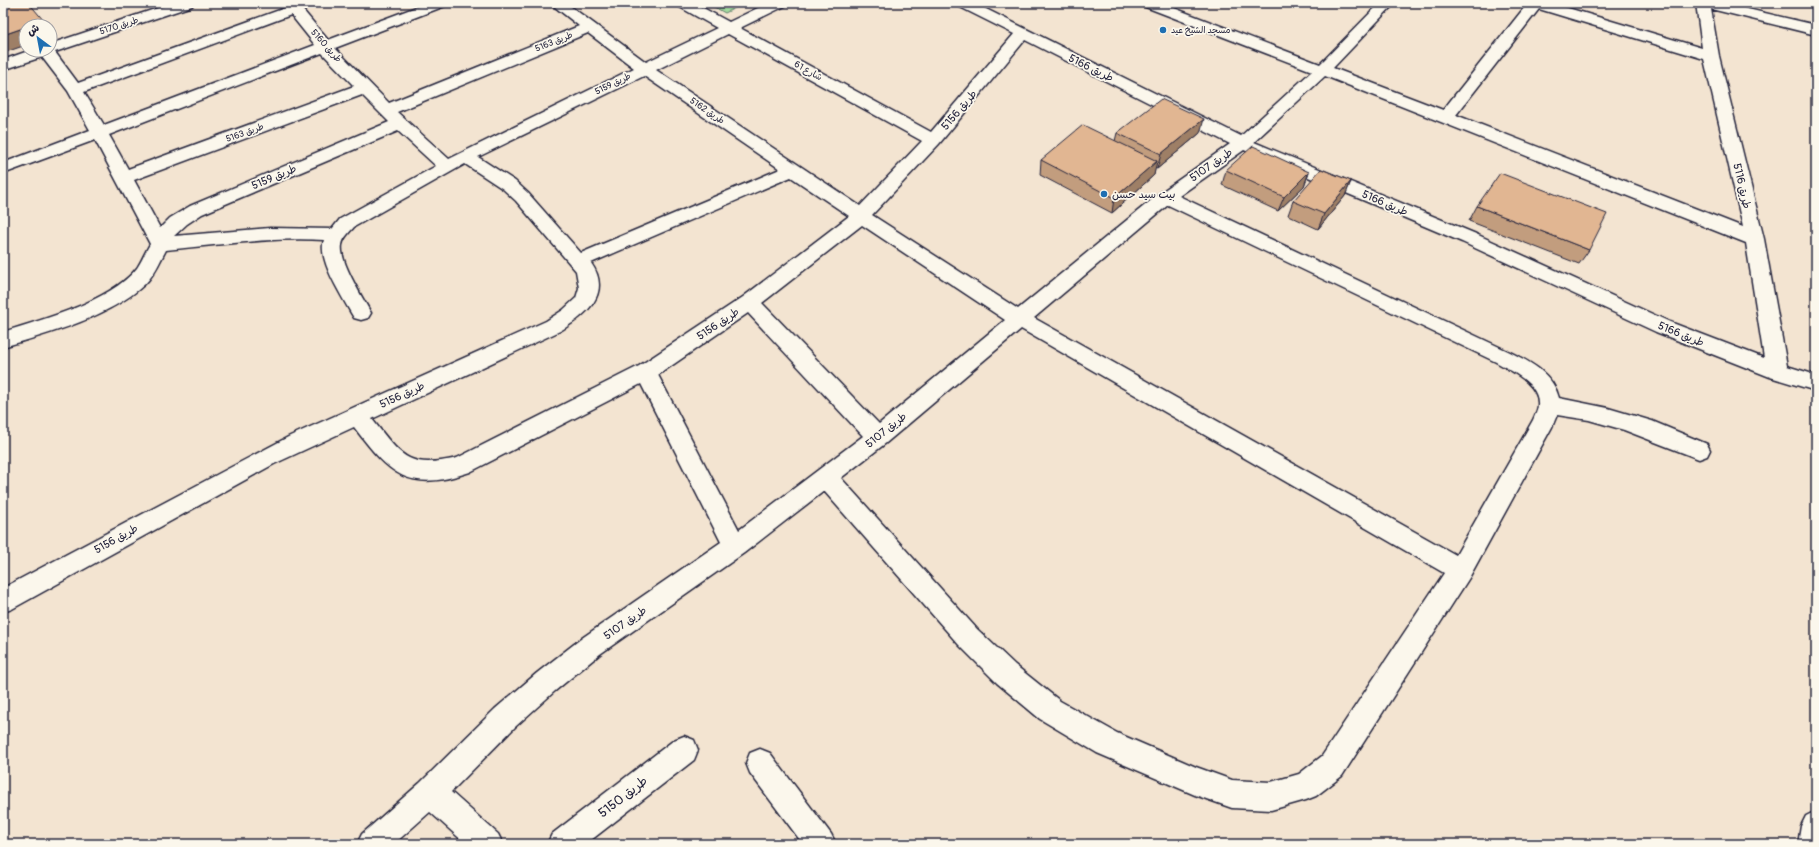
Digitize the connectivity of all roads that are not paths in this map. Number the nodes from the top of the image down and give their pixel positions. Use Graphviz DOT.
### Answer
graph roads {
  1 [pos="187,3"];
  2 [pos="440,3"];
  3 [pos="557,3"];
  4 [pos="683,3"];
  5 [pos="780,3"];
  6 [pos="963,3"];
  7 [pos="1148,3"];
  8 [pos="1189,3"];
  9 [pos="1388,3"];
  10 [pos="1536,3"];
  11 [pos="1704,3"];
  12 [pos="292,6"];
  13 [pos="1174,13"];
  14 [pos="729,27"];
  15 [pos="588,28"];
  16 [pos="1816,30"];
  17 [pos="1022,34"];
  18 [pos="58,46"];
  19 [pos="325,47"];
  20 [pos="1711,56"];
  21 [pos="23,58"];
  22 [pos="52,58"];
  23 [pos="3,65"];
  24 [pos="645,69"];
  25 [pos="1322,71"];
  26 [pos="365,88"];
  27 [pos="75,90"];
  28 [pos="387,110"];
  29 [pos="1446,117"];
  30 [pos="400,124"];
  31 [pos="100,133"];
  32 [pos="933,140"];
  33 [pos="1241,143"];
  34 [pos="456,162"];
  35 [pos="3,169"];
  36 [pos="794,169"];
  37 [pos="124,177"];
  38 [pos="1166,196"];
  39 [pos="860,216"];
  40 [pos="336,235"];
  41 [pos="1755,239"];
  42 [pos="159,244"];
  43 [pos="578,261"];
  44 [pos="750,302"];
  45 [pos="361,314"];
  46 [pos="1019,319"];
  47 [pos="3,340"];
  48 [pos="1777,371"];
  49 [pos="646,372"];
  50 [pos="1816,383"];
  51 [pos="1549,405"];
  52 [pos="358,416"];
  53 [pos="878,437"];
  54 [pos="1699,450"];
  55 [pos="826,477"];
  56 [pos="735,546"];
  57 [pos="1460,570"];
  58 [pos="3,601"];
  59 [pos="684,750"];
  60 [pos="760,763"];
  61 [pos="430,793"];
  62 [pos="1816,826"];
  63 [pos="372,844"];
  64 [pos="488,844"];
  65 [pos="562,844"];
  66 [pos="821,844"];
  67 [pos="1814,844"];
  1 -- 18 [label="street, طريق 5170"];
  2 -- 19 [label="street"];
  3 -- 15 [label="street, طريق 5162"];
  4 -- 14 [label="street, شارع 61"];
  5 -- 14 [label="street, طريق 5159"];
  6 -- 17 [label="street, طريق 5166"];
  7 -- 13 [label="street"];
  8 -- 13 [label="street"];
  9 -- 25 [label="street, طريق 5107"];
  10 -- 20 [label="street"];
  10 -- 29 [label="street"];
  11 -- 16 [label="street"];
  11 -- 20 [label="street, طريق 5116"];
  12 -- 19 [label="street, طريق 5160"];
  12 -- 27 [label="street"];
  13 -- 25 [label="street"];
  14 -- 24 [label="street, طريق 5159"];
  14 -- 32 [label="street, شارع 61"];
  15 -- 24 [label="street, طريق 5162"];
  15 -- 28 [label="street, طريق 5163"];
  17 -- 32 [label="street, طريق 5156"];
  17 -- 33 [label="street, طريق 5166"];
  19 -- 26 [label="street, طريق 5160"];
  19 -- 31 [label="street"];
  20 -- 41 [label="street, طريق 5116"];
  21 -- 23 [label="street"];
  22 -- 27 [label="street"];
  24 -- 34 [label="street, طريق 5159"];
  24 -- 36 [label="street, طريق 5162"];
  25 -- 29 [label="street"];
  25 -- 33 [label="street, طريق 5107"];
  26 -- 28 [label="street, طريق 5160"];
  26 -- 37 [label="street, طريق 5163"];
  27 -- 31 [label="street"];
  28 -- 30 [label="street, طريق 5160"];
  29 -- 41 [label="street"];
  30 -- 34 [label="street"];
  30 -- 42 [label="street, طريق 5159"];
  31 -- 35 [label="street"];
  31 -- 37 [label="street"];
  32 -- 39 [label="street, طريق 5156"];
  33 -- 38 [label="street, طريق 5107"];
  33 -- 48 [label="street, طريق 5166"];
  34 -- 40 [label="street, طريق 5159"];
  34 -- 43 [label="street, طريق 5156"];
  36 -- 39 [label="street, طريق 5162"];
  36 -- 43 [label="street"];
  37 -- 42 [label="street"];
  38 -- 46 [label="street, طريق 5107"];
  38 -- 51 [label="street"];
  39 -- 44 [label="street, طريق 5156"];
  39 -- 46 [label="street, طريق 5162"];
  40 -- 42 [label="street"];
  40 -- 45 [label="street"];
  41 -- 48 [label="street, طريق 5116"];
  42 -- 47 [label="street, طريق 5159"];
  43 -- 52 [label="street, طريق 5156"];
  44 -- 49 [label="street, طريق 5156"];
  44 -- 53 [label="street"];
  46 -- 53 [label="street, طريق 5107"];
  46 -- 57 [label="street, طريق 5162"];
  48 -- 50 [label="street, طريق 5166"];
  49 -- 52 [label="street, طريق 5156"];
  49 -- 56 [label="street"];
  51 -- 54 [label="street"];
  51 -- 57 [label="street"];
  52 -- 58 [label="street, طريق 5156"];
  53 -- 55 [label="street, طريق 5107"];
  55 -- 56 [label="street, طريق 5107"];
  55 -- 57 [label="street"];
  56 -- 61 [label="street, طريق 5107"];
  59 -- 65 [label="street, طريق 5150"];
  60 -- 66 [label="street"];
  61 -- 63 [label="street, طريق 5107"];
  61 -- 64 [label="street"];
  62 -- 67 [label="street"];
}
